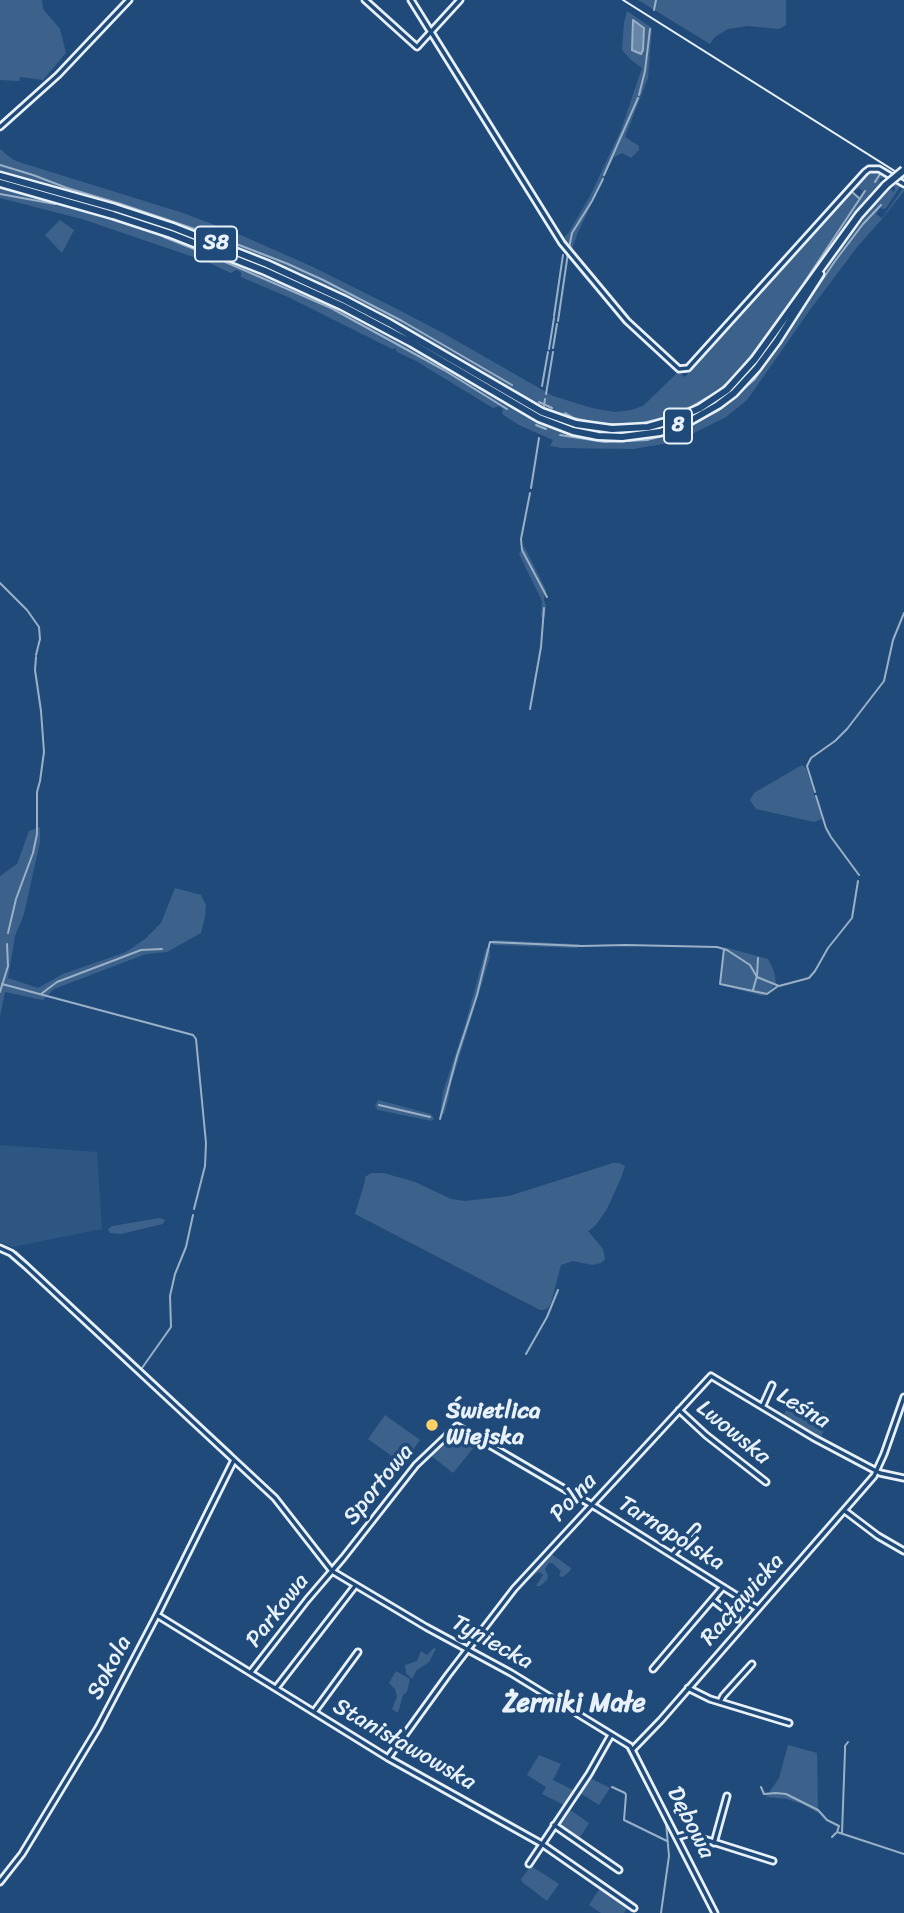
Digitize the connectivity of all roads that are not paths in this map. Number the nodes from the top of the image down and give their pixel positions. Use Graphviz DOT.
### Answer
graph roads {
  1 [pos="129,0"];
  2 [pos="365,0"];
  3 [pos="411,0"];
  4 [pos="460,0"];
  5 [pos="430,33"];
  6 [pos="0,127"];
  7 [pos="904,170"];
  8 [pos="0,176"];
  9 [pos="0,183"];
  10 [pos="904,184"];
  11 [pos="838,244"];
  12 [pos="374,323"];
  13 [pos="421,340"];
  14 [pos="2,1249"];
  15 [pos="711,1376"];
  16 [pos="772,1385"];
  17 [pos="904,1397"];
  18 [pos="762,1406"];
  19 [pos="679,1410"];
  20 [pos="457,1426"];
  21 [pos="234,1460"];
  22 [pos="877,1471"];
  23 [pos="904,1478"];
  24 [pos="766,1482"];
  25 [pos="591,1505"];
  26 [pos="845,1510"];
  27 [pos="697,1527"];
  28 [pos="904,1551"];
  29 [pos="673,1555"];
  30 [pos="332,1571"];
  31 [pos="355,1586"];
  32 [pos="723,1587"];
  33 [pos="713,1600"];
  34 [pos="758,1609"];
  35 [pos="157,1615"];
  36 [pos="737,1619"];
  37 [pos="468,1648"];
  38 [pos="358,1651"];
  39 [pos="752,1664"];
  40 [pos="653,1669"];
  41 [pos="251,1672"];
  42 [pos="276,1688"];
  43 [pos="688,1688"];
  44 [pos="720,1702"];
  45 [pos="314,1712"];
  46 [pos="789,1723"];
  47 [pos="611,1735"];
  48 [pos="632,1749"];
  49 [pos="388,1758"];
  50 [pos="727,1796"];
  51 [pos="554,1825"];
  52 [pos="677,1837"];
  53 [pos="714,1843"];
  54 [pos="542,1844"];
  55 [pos="773,1861"];
  56 [pos="529,1864"];
  57 [pos="619,1870"];
  58 [pos="0,1882"];
  59 [pos="634,1908"];
  60 [pos="715,1913"];
  1 -- 6 [label="street"];
  2 -- 5 [label="street"];
  3 -- 5 [label="street"];
  4 -- 5 [label="street"];
  5 -- 10 [label="street"];
  7 -- 11 [label="highway, 8, bridge"];
  8 -- 13 [label="highway, S8"];
  9 -- 12 [label="highway, S8"];
  11 -- 12 [label="highway, 8"];
  11 -- 13 [label="highway, 8"];
  14 -- 21 [label="street, Tyniecka"];
  15 -- 18 [label="street, Leśna"];
  15 -- 19 [label="street, Polna"];
  16 -- 18 [label="street"];
  17 -- 22 [label="street, Racławicka"];
  18 -- 22 [label="street, Leśna"];
  19 -- 24 [label="street, Lwowska"];
  19 -- 25 [label="street, Polna"];
  20 -- 25 [label="street, Tarnopolska"];
  20 -- 30 [label="street, Sportowa"];
  21 -- 30 [label="street, Tyniecka"];
  21 -- 35 [label="street, Sokola"];
  22 -- 23 [label="street, Leśna"];
  22 -- 26 [label="street, Racławicka"];
  25 -- 29 [label="street, Tarnopolska"];
  25 -- 37 [label="street, Polna"];
  26 -- 28 [label="street"];
  26 -- 34 [label="street, Racławicka"];
  27 -- 29 [label="street"];
  29 -- 32 [label="street, Tarnopolska"];
  30 -- 31 [label="street, Tyniecka"];
  30 -- 41 [label="street, Parkowa"];
  31 -- 37 [label="street, Tyniecka"];
  31 -- 42 [label="street"];
  32 -- 33 [label="street"];
  32 -- 34 [label="street, Tarnopolska"];
  33 -- 36 [label="street"];
  33 -- 40 [label="street"];
  34 -- 43 [label="street, Racławicka"];
  35 -- 41 [label="street, Stanisławowska"];
  35 -- 58 [label="street, Sokola"];
  37 -- 47 [label="street, Tyniecka"];
  37 -- 49 [label="street, Polna"];
  38 -- 45 [label="street"];
  39 -- 44 [label="street"];
  41 -- 42 [label="street, Stanisławowska"];
  42 -- 45 [label="street, Stanisławowska"];
  43 -- 44 [label="street"];
  43 -- 48 [label="street, Racławicka"];
  44 -- 46 [label="street"];
  45 -- 49 [label="street, Stanisławowska"];
  47 -- 48 [label="street, Tyniecka"];
  47 -- 51 [label="street"];
  48 -- 52 [label="street, Dębowa"];
  49 -- 54 [label="street, Stanisławowska"];
  50 -- 53 [label="street"];
  51 -- 54 [label="street"];
  51 -- 57 [label="street"];
  52 -- 53 [label="street"];
  52 -- 60 [label="street, Dębowa"];
  53 -- 55 [label="street"];
  54 -- 56 [label="street"];
  54 -- 59 [label="street, Stanisławowska"];
}
